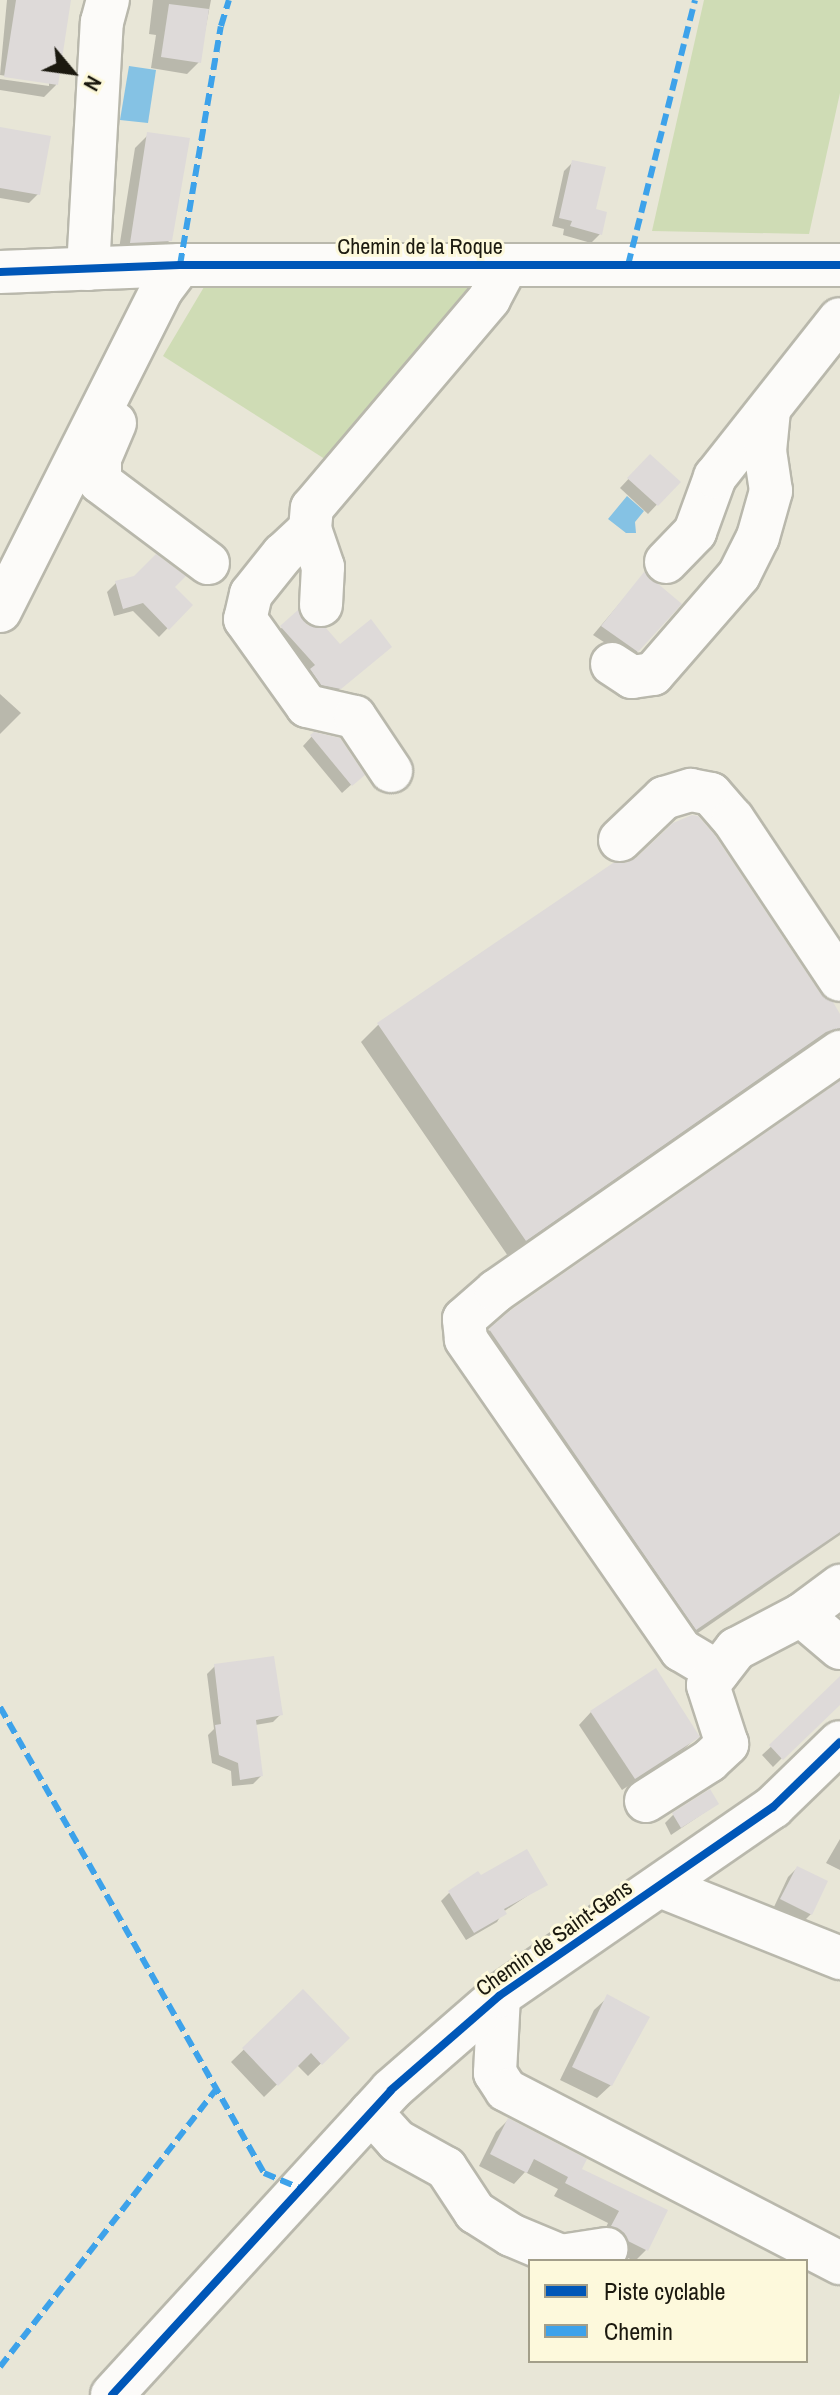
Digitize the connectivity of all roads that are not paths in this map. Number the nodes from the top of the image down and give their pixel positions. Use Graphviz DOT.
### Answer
graph roads {
  1 [pos="108,0"];
  2 [pos="180,265"];
  3 [pos="507,265"];
  4 [pos="840,265"];
  5 [pos="88,269"];
  6 [pos="0,272"];
  7 [pos="840,319"];
  8 [pos="769,410"];
  9 [pos="310,529"];
  10 [pos="666,562"];
  11 [pos="208,563"];
  12 [pos="321,605"];
  13 [pos="0,611"];
  14 [pos="612,664"];
  15 [pos="391,771"];
  16 [pos="620,840"];
  17 [pos="840,980"];
  18 [pos="840,1052"];
  19 [pos="840,1586"];
  20 [pos="801,1615"];
  21 [pos="840,1648"];
  22 [pos="718,1672"];
  23 [pos="840,1742"];
  24 [pos="646,1801"];
  25 [pos="660,1886"];
  26 [pos="840,1958"];
  27 [pos="499,1996"];
  28 [pos="371,2112"];
  29 [pos="606,2249"];
  30 [pos="840,2263"];
  31 [pos="112,2395"];
  1 -- 5 [label="street"];
  2 -- 3 [label="street, Chemin de la Roque"];
  2 -- 5 [label="street, Chemin de la Roque"];
  2 -- 11 [label="street"];
  2 -- 13 [label="street"];
  3 -- 4 [label="street, Chemin de la Roque"];
  3 -- 9 [label="street"];
  5 -- 6 [label="street, Chemin de la Roque"];
  7 -- 8 [label="street"];
  8 -- 10 [label="street"];
  8 -- 14 [label="street"];
  9 -- 12 [label="street"];
  9 -- 15 [label="street"];
  16 -- 17 [label="street"];
  18 -- 22 [label="street"];
  19 -- 20 [label="street"];
  20 -- 21 [label="street"];
  20 -- 22 [label="street"];
  22 -- 24 [label="street"];
  23 -- 25 [label="street, Chemin de Saint-Gens"];
  25 -- 26 [label="street"];
  25 -- 27 [label="street, Chemin de Saint-Gens"];
  27 -- 28 [label="street, Chemin de Saint-Gens"];
  27 -- 30 [label="street"];
  28 -- 29 [label="street"];
  28 -- 31 [label="street, Chemin de Saint-Gens"];
}
